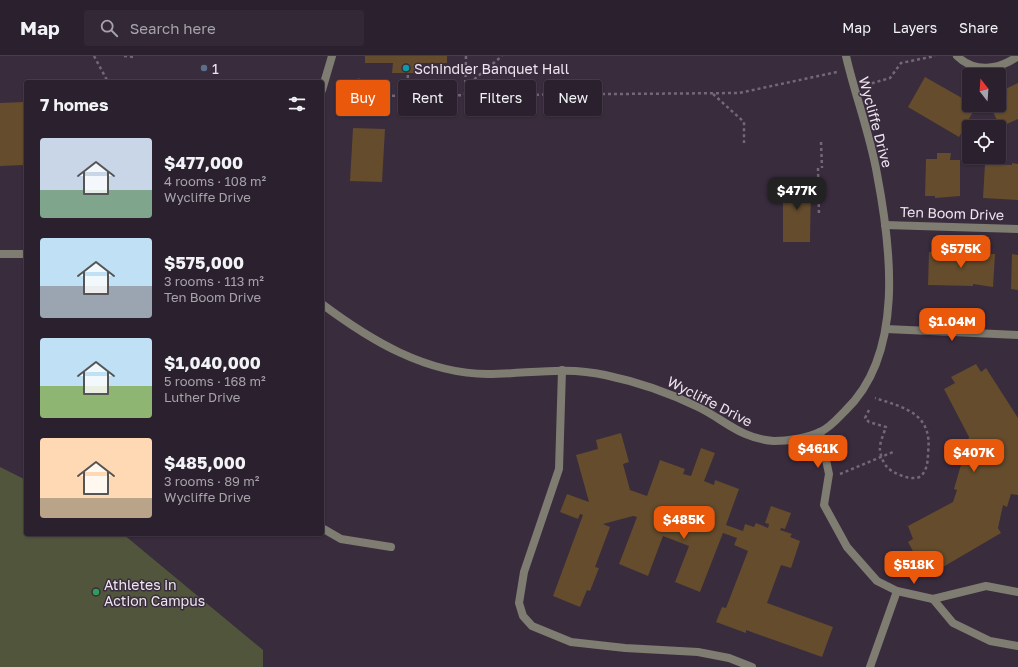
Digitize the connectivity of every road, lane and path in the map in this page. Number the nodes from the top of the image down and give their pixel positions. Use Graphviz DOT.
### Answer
graph roads {
  1 [pos="94,56"];
  2 [pos="124,56"];
  3 [pos="332,56"];
  4 [pos="466,56"];
  5 [pos="502,56"];
  6 [pos="846,56"];
  7 [pos="935,56"];
  8 [pos="957,56"];
  9 [pos="1018,56"];
  10 [pos="134,58"];
  11 [pos="837,72"];
  12 [pos="408,73"];
  13 [pos="107,80"];
  14 [pos="408,80"];
  15 [pos="465,80"];
  16 [pos="473,80"];
  17 [pos="324,83"];
  18 [pos="864,86"];
  19 [pos="713,94"];
  20 [pos="457,95"];
  21 [pos="465,95"];
  22 [pos="536,95"];
  23 [pos="821,142"];
  24 [pos="744,143"];
  25 [pos="818,168"];
  26 [pos="822,168"];
  27 [pos="819,216"];
  28 [pos="885,225"];
  29 [pos="1018,229"];
  30 [pos="0,254"];
  31 [pos="24,254"];
  32 [pos="324,306"];
  33 [pos="886,329"];
  34 [pos="1018,335"];
  35 [pos="562,370"];
  36 [pos="875,398"];
  37 [pos="869,410"];
  38 [pos="820,432"];
  39 [pos="893,452"];
  40 [pos="882,457"];
  41 [pos="828,479"];
  42 [pos="324,529"];
  43 [pos="391,547"];
  44 [pos="898,591"];
  45 [pos="1018,592"];
  46 [pos="933,599"];
  47 [pos="1018,646"];
  48 [pos="752,667"];
  49 [pos="870,667"];
  1 -- 13 [label="path"];
  2 -- 10 [label="path"];
  3 -- 17 [label="street"];
  4 -- 15 [label="path"];
  5 -- 16 [label="path"];
  6 -- 28 [label="street, Wycliffe Drive"];
  7 -- 18 [label="path"];
  8 -- 9 [label="street"];
  11 -- 19 [label="path"];
  12 -- 14 [label="path"];
  19 -- 22 [label="path"];
  19 -- 24 [label="path"];
  20 -- 21 [label="path"];
  23 -- 26 [label="path"];
  25 -- 27 [label="path"];
  28 -- 29 [label="street, Ten Boom Drive"];
  28 -- 33 [label="street, Wycliffe Drive"];
  30 -- 31 [label="street"];
  32 -- 35 [label="street, Wycliffe Drive"];
  33 -- 34 [label="street"];
  33 -- 38 [label="street, Wycliffe Drive"];
  35 -- 38 [label="street, Wycliffe Drive"];
  35 -- 48 [label="street"];
  36 -- 40 [label="path"];
  37 -- 40 [label="path"];
  38 -- 41 [label="street"];
  39 -- 40 [label="path"];
  40 -- 41 [label="path"];
  41 -- 44 [label="street"];
  42 -- 43 [label="street"];
  44 -- 46 [label="street"];
  44 -- 49 [label="street"];
  45 -- 46 [label="street"];
  46 -- 47 [label="street"];
}
